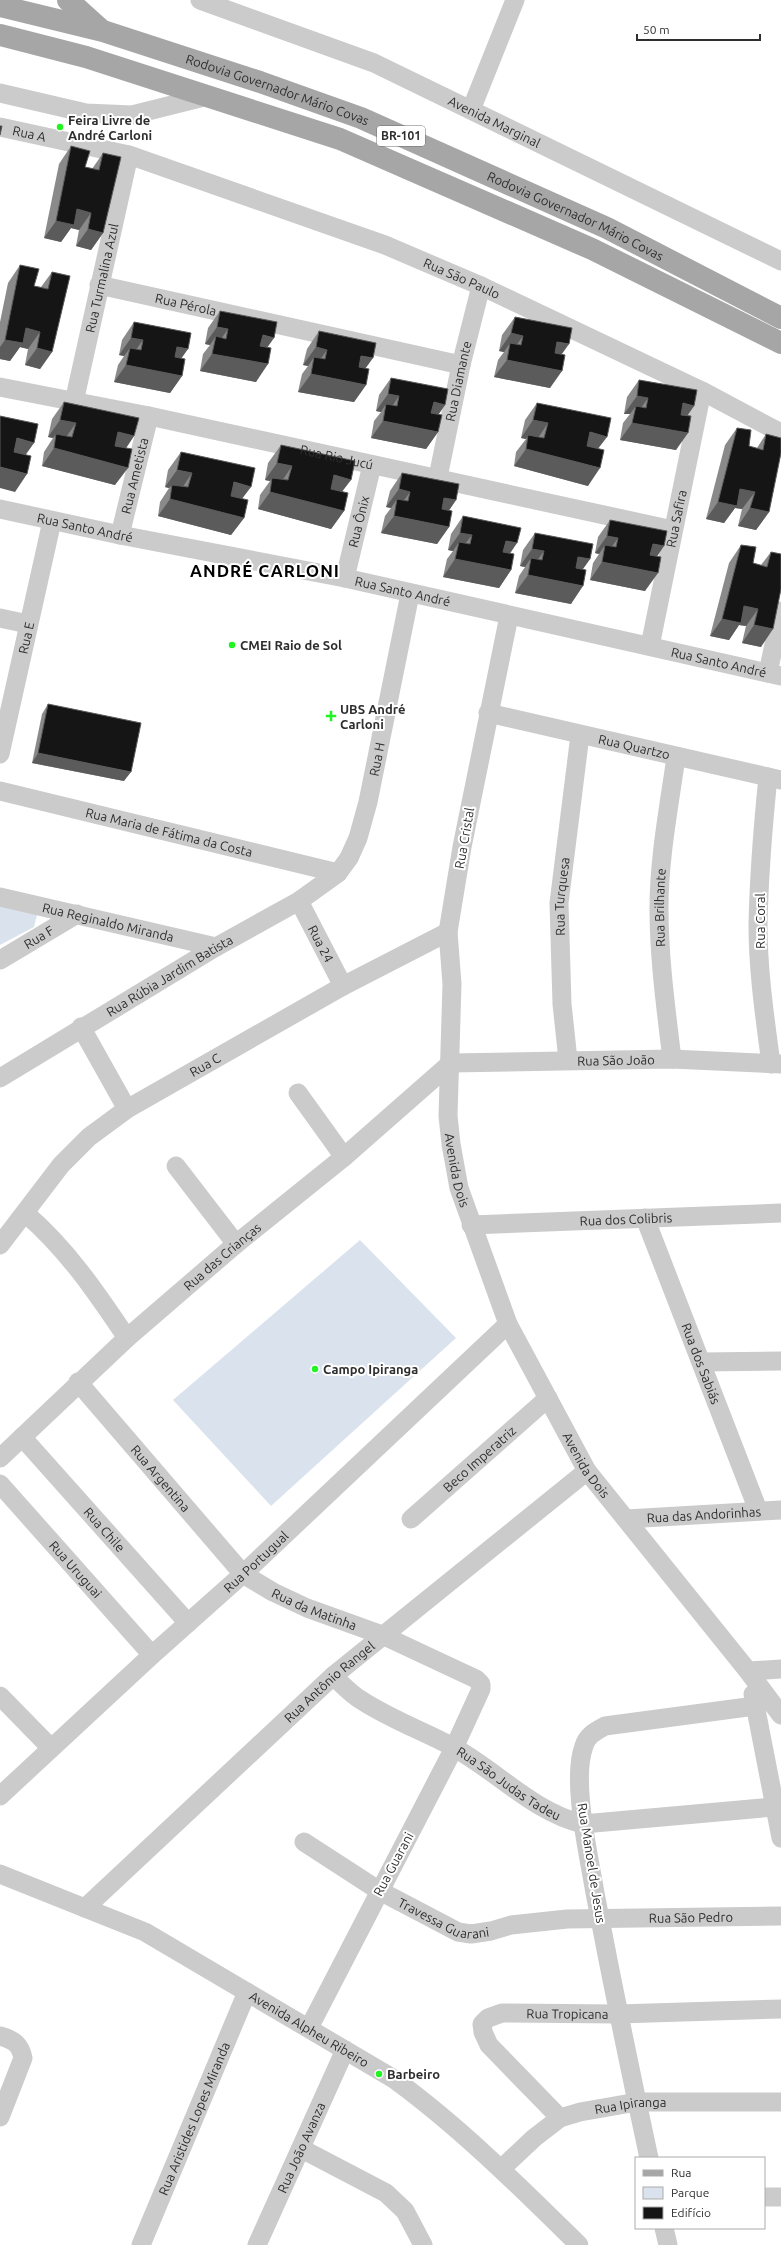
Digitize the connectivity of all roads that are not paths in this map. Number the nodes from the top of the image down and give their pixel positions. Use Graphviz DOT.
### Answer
graph roads {
  1 [pos="68,0"];
  2 [pos="200,0"];
  3 [pos="515,0"];
  4 [pos="0,6"];
  5 [pos="102,31"];
  6 [pos="0,35"];
  7 [pos="0,93"];
  8 [pos="208,96"];
  9 [pos="471,110"];
  10 [pos="1,131"];
  11 [pos="129,155"];
  12 [pos="781,261"];
  13 [pos="99,285"];
  14 [pos="481,286"];
  15 [pos="781,318"];
  16 [pos="781,343"];
  17 [pos="461,365"];
  18 [pos="0,387"];
  19 [pos="702,391"];
  20 [pos="74,402"];
  21 [pos="148,416"];
  22 [pos="781,433"];
  23 [pos="372,465"];
  24 [pos="438,477"];
  25 [pos="0,509"];
  26 [pos="52,521"];
  27 [pos="673,530"];
  28 [pos="120,535"];
  29 [pos="345,578"];
  30 [pos="410,594"];
  31 [pos="781,611"];
  32 [pos="510,616"];
  33 [pos="0,618"];
  34 [pos="28,624"];
  35 [pos="650,646"];
  36 [pos="774,675"];
  37 [pos="488,713"];
  38 [pos="580,735"];
  39 [pos="0,754"];
  40 [pos="676,757"];
  41 [pos="774,778"];
  42 [pos="0,791"];
  43 [pos="338,873"];
  44 [pos="0,897"];
  45 [pos="299,901"];
  46 [pos="78,914"];
  47 [pos="448,932"];
  48 [pos="216,947"];
  49 [pos="0,960"];
  50 [pos="343,986"];
  51 [pos="81,1027"];
  52 [pos="672,1059"];
  53 [pos="568,1060"];
  54 [pos="451,1063"];
  55 [pos="776,1064"];
  56 [pos="0,1078"];
  57 [pos="298,1093"];
  58 [pos="127,1109"];
  59 [pos="344,1157"];
  60 [pos="176,1166"];
  61 [pos="25,1213"];
  62 [pos="781,1213"];
  63 [pos="645,1218"];
  64 [pos="471,1225"];
  65 [pos="236,1244"];
  66 [pos="0,1245"];
  67 [pos="508,1324"];
  68 [pos="127,1338"];
  69 [pos="781,1361"];
  70 [pos="702,1362"];
  71 [pos="78,1382"];
  72 [pos="548,1398"];
  73 [pos="22,1437"];
  74 [pos="0,1458"];
  75 [pos="587,1471"];
  76 [pos="0,1484"];
  77 [pos="758,1510"];
  78 [pos="781,1510"];
  79 [pos="411,1519"];
  80 [pos="626,1519"];
  81 [pos="243,1574"];
  82 [pos="188,1623"];
  83 [pos="382,1635"];
  84 [pos="152,1655"];
  85 [pos="781,1669"];
  86 [pos="748,1671"];
  87 [pos="333,1676"];
  88 [pos="0,1696"];
  89 [pos="476,1699"];
  90 [pos="755,1706"];
  91 [pos="781,1715"];
  92 [pos="51,1748"];
  93 [pos="454,1748"];
  94 [pos="0,1796"];
  95 [pos="774,1807"];
  96 [pos="583,1824"];
  97 [pos="781,1838"];
  98 [pos="304,1842"];
  99 [pos="0,1874"];
  100 [pos="378,1890"];
  101 [pos="85,1908"];
  102 [pos="781,1916"];
  103 [pos="600,1918"];
  104 [pos="247,1992"];
  105 [pos="781,2009"];
  106 [pos="618,2014"];
  107 [pos="309,2028"];
  108 [pos="0,2036"];
  109 [pos="346,2050"];
  110 [pos="637,2102"];
  111 [pos="781,2102"];
  112 [pos="0,2117"];
  113 [pos="560,2118"];
  114 [pos="302,2149"];
  115 [pos="649,2157"];
  116 [pos="501,2169"];
  117 [pos="765,2197"];
  118 [pos="781,2197"];
  119 [pos="664,2229"];
  120 [pos="421,2243"];
  121 [pos="141,2245"];
  122 [pos="258,2245"];
  123 [pos="579,2245"];
  124 [pos="668,2245"];
  1 -- 5 [label="main road"];
  2 -- 9 [label="street, Avenida Marginal"];
  3 -- 9 [label="street"];
  4 -- 5 [label="main road, Rodovia Governador Mário Covas / BR-101"];
  5 -- 15 [label="main road, Rodovia Governador Mário Covas / BR-101"];
  6 -- 8 [label="main road, Rodovia Governador Mário Covas / BR-101"];
  7 -- 8 [label="street"];
  8 -- 16 [label="main road, Rodovia Governador Mário Covas / BR-101"];
  9 -- 12 [label="street, Avenida Marginal"];
  10 -- 11 [label="street, Rua A"];
  11 -- 13 [label="street, Rua Turmalina Azul"];
  11 -- 14 [label="street, Rua São Paulo"];
  13 -- 17 [label="street, Rua Pérola"];
  13 -- 20 [label="street, Rua Turmalina Azul"];
  14 -- 17 [label="street, Rua Diamante"];
  14 -- 19 [label="street, Rua São Paulo"];
  17 -- 24 [label="street, Rua Diamante"];
  18 -- 20 [label="street, Rua Rio Jucú"];
  19 -- 22 [label="street, Rua São Paulo"];
  19 -- 27 [label="street, Rua Safira"];
  20 -- 21 [label="street, Rua Rio Jucú"];
  21 -- 23 [label="street, Rua Rio Jucú"];
  21 -- 28 [label="street, Rua Ametista"];
  23 -- 24 [label="street, Rua Rio Jucú"];
  23 -- 29 [label="street, Rua Ônix"];
  24 -- 27 [label="street, Rua Rio Jucú"];
  25 -- 26 [label="street, Rua Santo André"];
  26 -- 28 [label="street, Rua Santo André"];
  26 -- 34 [label="street, Rua E"];
  27 -- 35 [label="street, Rua Safira"];
  28 -- 29 [label="street, Rua Santo André"];
  29 -- 30 [label="street, Rua Santo André"];
  30 -- 32 [label="street, Rua Santo André"];
  30 -- 43 [label="street, Rua H"];
  31 -- 36 [label="street"];
  32 -- 35 [label="street, Rua Santo André"];
  32 -- 37 [label="street, Rua Cristal"];
  33 -- 34 [label="street"];
  34 -- 39 [label="street, Rua E"];
  35 -- 36 [label="street, Rua Santo André"];
  37 -- 38 [label="street, Rua Quartzo"];
  37 -- 47 [label="street, Rua Cristal"];
  38 -- 40 [label="street, Rua Quartzo"];
  38 -- 53 [label="street, Rua Turquesa"];
  40 -- 41 [label="street, Rua Quartzo"];
  40 -- 52 [label="street, Rua Brilhante"];
  41 -- 55 [label="street, Rua Coral"];
  42 -- 43 [label="street, Rua Maria de Fátima da Costa"];
  43 -- 45 [label="street, Rua Rúbia Jardim Batista"];
  44 -- 46 [label="street, Rua Reginaldo Miranda"];
  45 -- 48 [label="street, Rua Rúbia Jardim Batista"];
  45 -- 50 [label="street, Rua 24"];
  46 -- 48 [label="street, Rua Reginaldo Miranda"];
  46 -- 49 [label="street, Rua F"];
  47 -- 50 [label="street, Rua C"];
  47 -- 54 [label="street, Rua Cristal"];
  48 -- 51 [label="street, Rua Rúbia Jardim Batista"];
  50 -- 58 [label="street, Rua C"];
  51 -- 56 [label="street, Rua Rúbia Jardim Batista"];
  51 -- 58 [label="street"];
  52 -- 53 [label="street, Rua São João"];
  52 -- 55 [label="street, Rua São João"];
  53 -- 54 [label="street, Rua São João"];
  54 -- 59 [label="street, Rua das Crianças"];
  54 -- 64 [label="street, Avenida Dois"];
  57 -- 59 [label="street"];
  58 -- 61 [label="street, Rua C"];
  59 -- 65 [label="street, Rua das Crianças"];
  60 -- 65 [label="street"];
  61 -- 66 [label="street, Rua C"];
  61 -- 68 [label="street"];
  62 -- 63 [label="street, Rua dos Colibris"];
  63 -- 64 [label="street, Rua dos Colibris"];
  63 -- 70 [label="street, Rua dos Sabiás"];
  64 -- 67 [label="street, Avenida Dois"];
  65 -- 68 [label="street, Rua das Crianças"];
  67 -- 72 [label="street, Avenida Dois"];
  67 -- 81 [label="street, Rua Portugual"];
  68 -- 71 [label="street, Rua das Crianças"];
  69 -- 70 [label="street"];
  70 -- 77 [label="street, Rua dos Sabiás"];
  71 -- 73 [label="street, Rua das Crianças"];
  71 -- 81 [label="street, Rua Argentina"];
  72 -- 75 [label="street, Avenida Dois"];
  72 -- 79 [label="street, Beco Imperatriz"];
  73 -- 74 [label="street, Rua das Crianças"];
  73 -- 82 [label="street, Rua Chile"];
  75 -- 80 [label="street, Avenida Dois"];
  75 -- 83 [label="street, Rua Antônio Rangel"];
  76 -- 84 [label="street, Rua Uruguai"];
  77 -- 78 [label="street, Rua das Andorinhas"];
  77 -- 80 [label="street, Rua das Andorinhas"];
  80 -- 86 [label="street, Avenida Dois"];
  81 -- 82 [label="street, Rua Portugual"];
  81 -- 83 [label="street, Rua da Matinha"];
  82 -- 84 [label="street, Rua Portugual"];
  83 -- 87 [label="street, Rua Antônio Rangel"];
  83 -- 89 [label="street, Rua da Matinha"];
  84 -- 92 [label="street, Rua Portugual"];
  85 -- 86 [label="street"];
  86 -- 90 [label="street, Avenida Dois"];
  86 -- 91 [label="street"];
  87 -- 93 [label="street, Rua São Judas Tadeu"];
  87 -- 101 [label="street, Rua Antônio Rangel"];
  88 -- 92 [label="street"];
  89 -- 93 [label="street, Rua Guarani"];
  90 -- 95 [label="street, Avenida Dois"];
  90 -- 96 [label="street, Rua Manoel de Jesus"];
  92 -- 94 [label="street, Rua Portugual"];
  93 -- 96 [label="street, Rua São Judas Tadeu"];
  93 -- 100 [label="street, Rua Guarani"];
  95 -- 96 [label="street, Rua São Judas Tadeu"];
  95 -- 97 [label="street, Avenida Dois"];
  96 -- 103 [label="street, Rua Manoel de Jesus"];
  98 -- 100 [label="street, Travessa Guarani"];
  99 -- 101 [label="street, Avenida Alpheu Ribeiro"];
  100 -- 103 [label="street, Travessa Guarani"];
  100 -- 107 [label="street, Rua Guarani"];
  101 -- 104 [label="street, Avenida Alpheu Ribeiro"];
  102 -- 103 [label="street, Rua São Pedro"];
  103 -- 106 [label="street, Rua Manoel de Jesus"];
  104 -- 107 [label="street, Avenida Alpheu Ribeiro"];
  104 -- 121 [label="street, Rua Aristides Lopes Miranda"];
  105 -- 106 [label="street, Rua Tropicana"];
  106 -- 110 [label="street, Rua Manoel de Jesus"];
  106 -- 113 [label="street, Rua Tropicana"];
  107 -- 109 [label="street, Avenida Alpheu Ribeiro"];
  108 -- 112 [label="street"];
  109 -- 114 [label="street, Rua João Avanza"];
  109 -- 116 [label="street, Avenida Alpheu Ribeiro"];
  110 -- 111 [label="street, Rua Ipiranga"];
  110 -- 113 [label="street, Rua Ipiranga"];
  110 -- 115 [label="street, Rua Manoel de Jesus"];
  113 -- 116 [label="street, Rua Ipiranga"];
  114 -- 120 [label="street"];
  114 -- 122 [label="street, Rua João Avanza"];
  116 -- 123 [label="street, Avenida Alpheu Ribeiro"];
  117 -- 118 [label="street"];
  119 -- 124 [label="street"];
}
